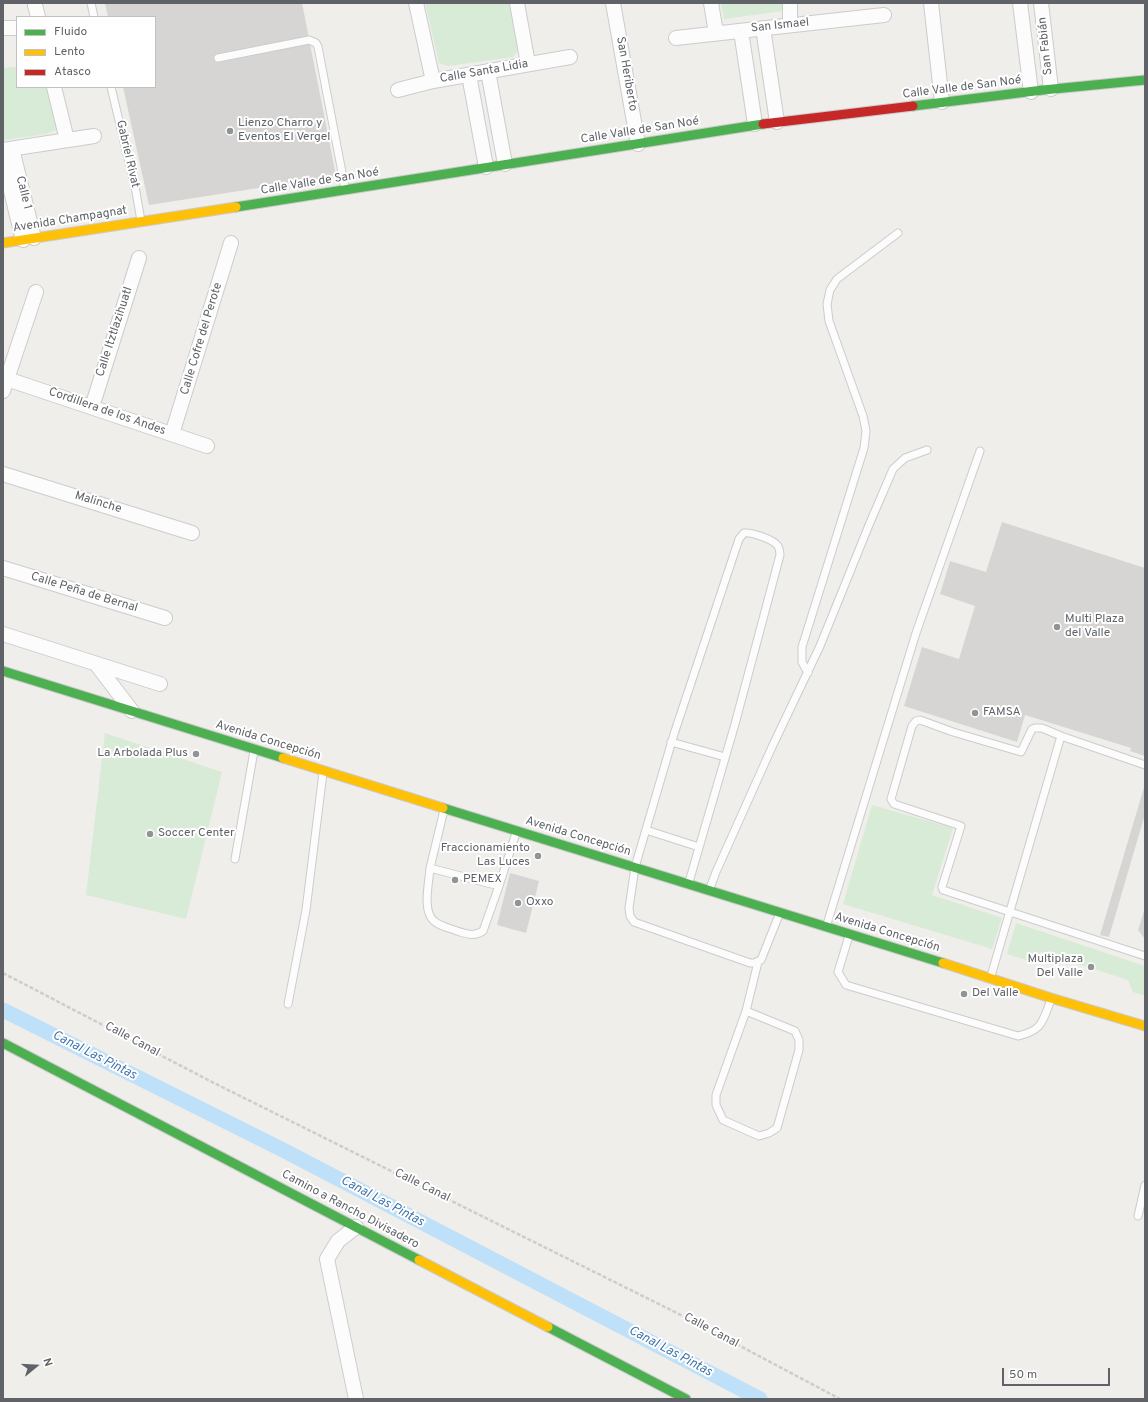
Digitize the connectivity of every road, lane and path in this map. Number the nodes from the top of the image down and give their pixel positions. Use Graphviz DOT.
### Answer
graph roads {
  1 [pos="91,3"];
  2 [pos="416,3"];
  3 [pos="517,3"];
  4 [pos="613,3"];
  5 [pos="710,3"];
  6 [pos="790,3"];
  7 [pos="931,3"];
  8 [pos="1020,3"];
  9 [pos="1041,3"];
  10 [pos="884,15"];
  11 [pos="94,16"];
  12 [pos="790,25"];
  13 [pos="3,28"];
  14 [pos="16,28"];
  15 [pos="763,28"];
  16 [pos="741,31"];
  17 [pos="716,33"];
  18 [pos="676,38"];
  19 [pos="570,57"];
  20 [pos="218,58"];
  21 [pos="528,64"];
  22 [pos="488,71"];
  23 [pos="469,74"];
  24 [pos="1145,80"];
  25 [pos="433,81"];
  26 [pos="54,88"];
  27 [pos="111,88"];
  28 [pos="1051,89"];
  29 [pos="398,90"];
  30 [pos="1031,92"];
  31 [pos="942,102"];
  32 [pos="777,122"];
  33 [pos="755,124"];
  34 [pos="94,136"];
  35 [pos="67,140"];
  36 [pos="638,144"];
  37 [pos="6,152"];
  38 [pos="505,164"];
  39 [pos="486,167"];
  40 [pos="346,190"];
  41 [pos="141,222"];
  42 [pos="898,233"];
  43 [pos="28,239"];
  44 [pos="3,243"];
  45 [pos="231,243"];
  46 [pos="139,258"];
  47 [pos="36,292"];
  48 [pos="8,362"];
  49 [pos="5,385"];
  50 [pos="92,407"];
  51 [pos="172,434"];
  52 [pos="207,446"];
  53 [pos="928,450"];
  54 [pos="980,451"];
  55 [pos="3,474"];
  56 [pos="192,533"];
  57 [pos="3,568"];
  58 [pos="165,618"];
  59 [pos="3,634"];
  60 [pos="96,664"];
  61 [pos="3,670"];
  62 [pos="808,673"];
  63 [pos="160,684"];
  64 [pos="132,711"];
  65 [pos="1061,736"];
  66 [pos="672,742"];
  67 [pos="254,749"];
  68 [pos="725,757"];
  69 [pos="1145,765"];
  70 [pos="324,771"];
  71 [pos="444,808"];
  72 [pos="516,830"];
  73 [pos="646,830"];
  74 [pos="699,847"];
  75 [pos="235,859"];
  76 [pos="635,867"];
  77 [pos="430,868"];
  78 [pos="689,884"];
  79 [pos="499,886"];
  80 [pos="709,890"];
  81 [pos="780,912"];
  82 [pos="1009,912"];
  83 [pos="826,927"];
  84 [pos="849,934"];
  85 [pos="1145,956"];
  86 [pos="758,962"];
  87 [pos="3,973"];
  88 [pos="990,978"];
  89 [pos="1051,998"];
  90 [pos="288,1004"];
  91 [pos="746,1011"];
  92 [pos="1145,1026"];
  93 [pos="3,1043"];
  94 [pos="1145,1185"];
  95 [pos="1138,1216"];
  96 [pos="356,1227"];
  97 [pos="356,1399"];
  98 [pos="686,1399"];
  99 [pos="840,1399"];
  1 -- 11 [label="lane"];
  2 -- 25 [label="street"];
  3 -- 21 [label="street"];
  4 -- 36 [label="street, San Heriberto"];
  5 -- 17 [label="street"];
  6 -- 12 [label="street"];
  7 -- 31 [label="street"];
  8 -- 30 [label="street, San Fabián"];
  9 -- 28 [label="street, San Fabián"];
  10 -- 12 [label="street, San Ismael"];
  12 -- 15 [label="street, San Ismael"];
  13 -- 14 [label="street"];
  15 -- 16 [label="street, San Ismael"];
  15 -- 32 [label="street"];
  16 -- 17 [label="street, San Ismael"];
  16 -- 33 [label="street"];
  17 -- 18 [label="street, San Ismael"];
  19 -- 21 [label="street, Calle Santa Lidia"];
  20 -- 40 [label="lane"];
  21 -- 22 [label="street, Calle Santa Lidia"];
  22 -- 23 [label="street, Calle Santa Lidia"];
  22 -- 38 [label="street"];
  23 -- 25 [label="street, Calle Santa Lidia"];
  23 -- 39 [label="street"];
  24 -- 28 [label="street, Calle Valle de San Noé"];
  25 -- 29 [label="street, Calle Santa Lidia"];
  26 -- 35 [label="street"];
  27 -- 41 [label="lane, Gabriel Rivat"];
  28 -- 30 [label="street, Calle Valle de San Noé"];
  30 -- 31 [label="street, Calle Valle de San Noé"];
  31 -- 32 [label="street, Calle Valle de San Noé"];
  32 -- 33 [label="street, Calle Valle de San Noé"];
  33 -- 36 [label="street, Calle Valle de San Noé"];
  34 -- 35 [label="street"];
  35 -- 37 [label="street"];
  36 -- 38 [label="street, Calle Valle de San Noé"];
  37 -- 43 [label="street, Calle 1"];
  38 -- 39 [label="street, Calle Valle de San Noé"];
  39 -- 40 [label="street, Calle Valle de San Noé"];
  40 -- 41 [label="street, Calle Valle de San Noé"];
  41 -- 43 [label="street, Avenida Champagnat"];
  42 -- 62 [label="lane"];
  43 -- 44 [label="street, Avenida Champagnat"];
  45 -- 51 [label="street, Calle Cofre del Perote"];
  46 -- 50 [label="street, Calle Itztlazihuatl"];
  47 -- 48 [label="street"];
  48 -- 49 [label="street"];
  49 -- 50 [label="street, Cordillera de los Andes"];
  50 -- 51 [label="street, Cordillera de los Andes"];
  51 -- 52 [label="street, Cordillera de los Andes"];
  53 -- 62 [label="lane"];
  54 -- 83 [label="lane"];
  55 -- 56 [label="street, Malinche"];
  57 -- 58 [label="street, Calle Peña de Bernal"];
  59 -- 60 [label="street"];
  60 -- 63 [label="street"];
  60 -- 64 [label="street"];
  61 -- 64 [label="street, Avenida Concepción"];
  62 -- 80 [label="lane"];
  64 -- 67 [label="street, Avenida Concepción"];
  65 -- 69 [label="lane"];
  65 -- 82 [label="lane"];
  65 -- 82 [label="lane"];
  66 -- 68 [label="lane"];
  66 -- 68 [label="lane"];
  66 -- 73 [label="lane"];
  67 -- 70 [label="street, Avenida Concepción"];
  67 -- 75 [label="lane"];
  68 -- 74 [label="lane"];
  70 -- 71 [label="street, Avenida Concepción"];
  70 -- 90 [label="lane"];
  71 -- 72 [label="street, Avenida Concepción"];
  71 -- 77 [label="lane"];
  72 -- 76 [label="street, Avenida Concepción"];
  72 -- 79 [label="lane"];
  73 -- 74 [label="lane"];
  73 -- 76 [label="lane"];
  74 -- 78 [label="lane"];
  76 -- 78 [label="street, Avenida Concepción"];
  76 -- 86 [label="lane"];
  77 -- 79 [label="lane"];
  77 -- 79 [label="lane"];
  78 -- 80 [label="street, Avenida Concepción"];
  80 -- 81 [label="street, Avenida Concepción"];
  81 -- 83 [label="street, Avenida Concepción"];
  81 -- 86 [label="lane"];
  82 -- 85 [label="lane"];
  82 -- 88 [label="lane"];
  83 -- 84 [label="street, Avenida Concepción"];
  84 -- 88 [label="street, Avenida Concepción"];
  84 -- 89 [label="lane"];
  86 -- 91 [label="lane"];
  87 -- 99 [label="path, Calle Canal"];
  88 -- 89 [label="street, Avenida Concepción"];
  89 -- 92 [label="street, Avenida Concepción"];
  91 -- 91 [label="lane"];
  93 -- 96 [label="street, Camino a Rancho Divisadero"];
  94 -- 95 [label="lane"];
  96 -- 97 [label="street"];
  96 -- 98 [label="street, Camino a Rancho Divisadero"];
}
